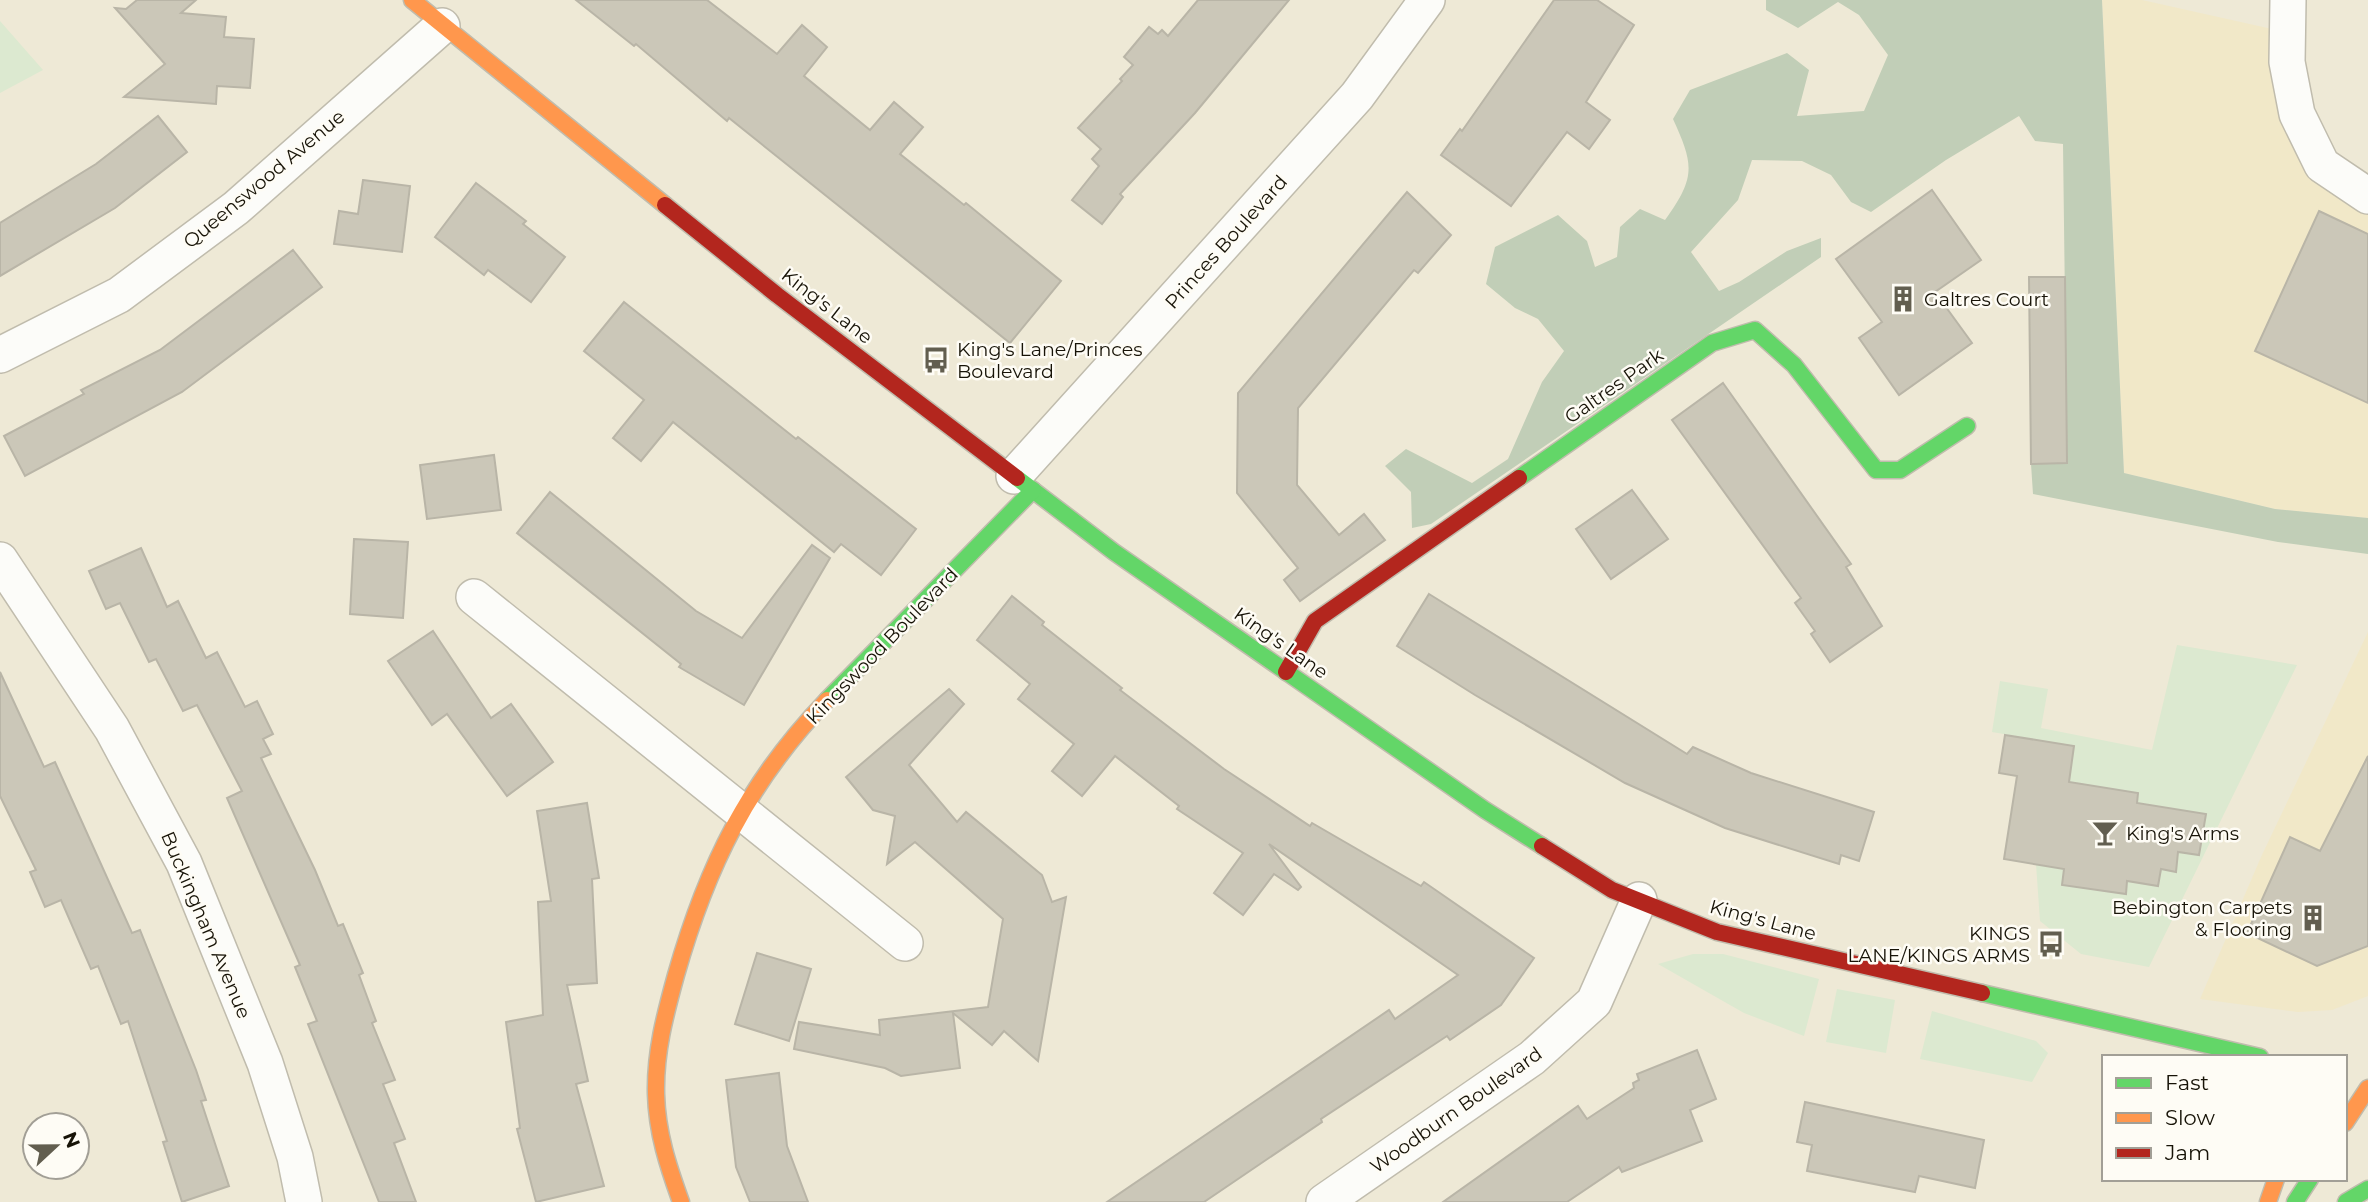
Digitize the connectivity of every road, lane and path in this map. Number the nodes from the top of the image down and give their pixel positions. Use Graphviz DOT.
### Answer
graph roads {
  1 [pos="412,0"];
  2 [pos="1427,0"];
  3 [pos="2288,0"];
  4 [pos="442,26"];
  5 [pos="2368,196"];
  6 [pos="0,355"];
  7 [pos="1967,426"];
  8 [pos="1024,483"];
  9 [pos="0,559"];
  10 [pos="474,597"];
  11 [pos="1286,672"];
  12 [pos="740,810"];
  13 [pos="1639,900"];
  14 [pos="905,943"];
  15 [pos="2211,1045"];
  16 [pos="2227,1055"];
  17 [pos="2252,1055"];
  18 [pos="2364,1083"];
  19 [pos="2347,1120"];
  20 [pos="2275,1181"];
  21 [pos="2308,1181"];
  22 [pos="2368,1189"];
  23 [pos="304,1202"];
  24 [pos="681,1202"];
  25 [pos="1324,1202"];
  26 [pos="2268,1202"];
  27 [pos="2295,1202"];
  28 [pos="2346,1202"];
  1 -- 4 [label="street, King's Lane"];
  2 -- 8 [label="street, Princes Boulevard"];
  3 -- 5 [label="street"];
  4 -- 6 [label="street, Queenswood Avenue"];
  4 -- 8 [label="street, King's Lane"];
  7 -- 11 [label="street, Galtres Park"];
  8 -- 11 [label="street, King's Lane"];
  8 -- 12 [label="street, Kingswood Boulevard"];
  9 -- 23 [label="street, Buckingham Avenue"];
  10 -- 12 [label="street"];
  11 -- 13 [label="street, King's Lane"];
  12 -- 14 [label="street"];
  12 -- 24 [label="street, Kingswood Boulevard"];
  13 -- 15 [label="street, King's Lane"];
  13 -- 25 [label="street, Woodburn Boulevard"];
  15 -- 16 [label="street"];
  15 -- 17 [label="street, King's Lane"];
  18 -- 19 [label="street"];
  20 -- 26 [label="street"];
  21 -- 27 [label="street"];
  22 -- 28 [label="street"];
}
